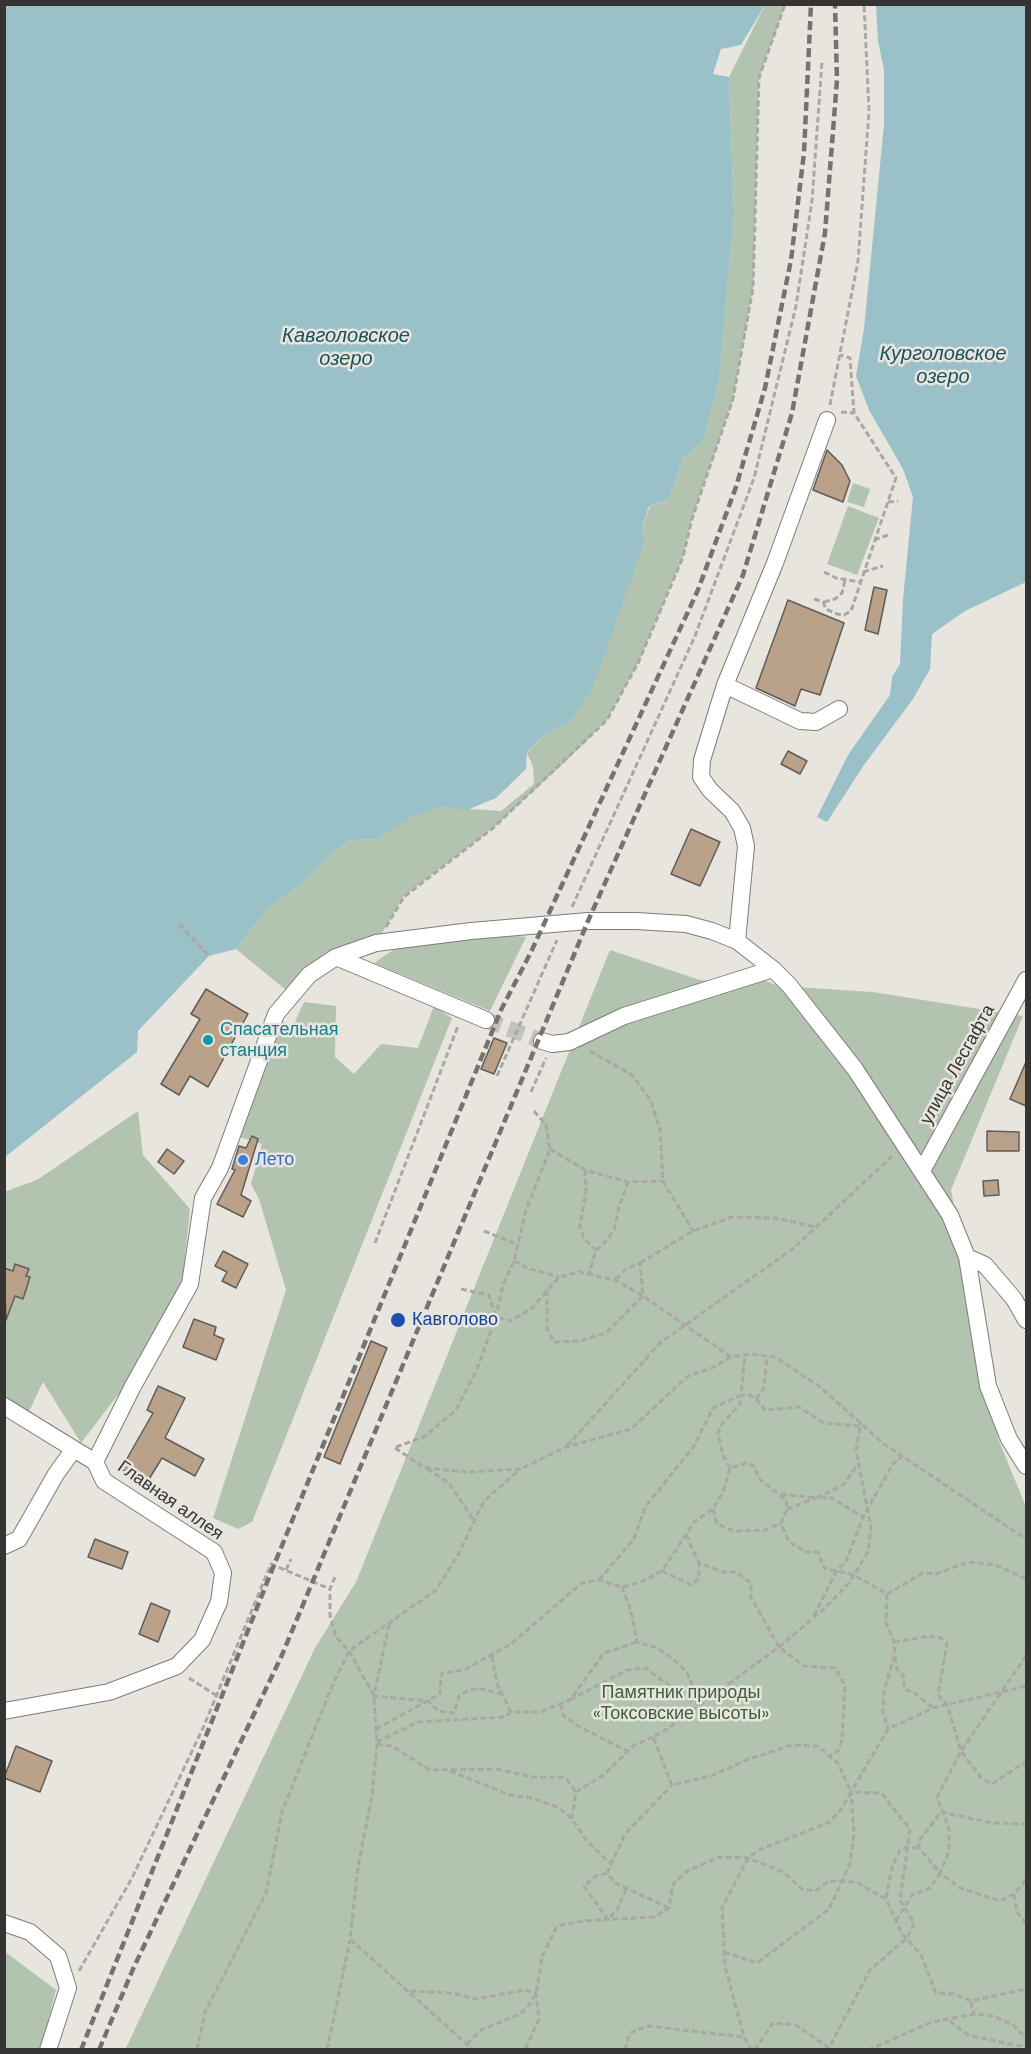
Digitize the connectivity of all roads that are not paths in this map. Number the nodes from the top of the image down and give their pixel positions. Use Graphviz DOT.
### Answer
graph roads {
  1 [pos="828,420"];
  2 [pos="725,686"];
  3 [pos="839,709"];
  4 [pos="737,941"];
  5 [pos="336,957"];
  6 [pos="773,969"];
  7 [pos="1026,980"];
  8 [pos="486,1020"];
  9 [pos="554,1042"];
  10 [pos="923,1169"];
  11 [pos="967,1257"];
  12 [pos="1026,1320"];
  13 [pos="4,1406"];
  14 [pos="74,1449"];
  15 [pos="95,1462"];
  16 [pos="1026,1466"];
  17 [pos="4,1546"];
  18 [pos="4,1711"];
  19 [pos="4,1923"];
  20 [pos="48,2049"];
  1 -- 2 [label="street"];
  2 -- 3 [label="street"];
  2 -- 4 [label="street"];
  4 -- 5 [label="street, Главная аллея"];
  4 -- 6 [label="street, Главная аллея"];
  5 -- 8 [label="street"];
  5 -- 15 [label="street, Главная аллея"];
  6 -- 9 [label="street"];
  6 -- 10 [label="street, Главная аллея"];
  7 -- 10 [label="street, улица Лесгафта"];
  10 -- 11 [label="street, Главная аллея"];
  11 -- 12 [label="street"];
  11 -- 16 [label="street, Главная аллея"];
  13 -- 14 [label="street"];
  14 -- 15 [label="street"];
  14 -- 17 [label="street"];
  15 -- 18 [label="street, Главная аллея"];
  19 -- 20 [label="street"];
}
